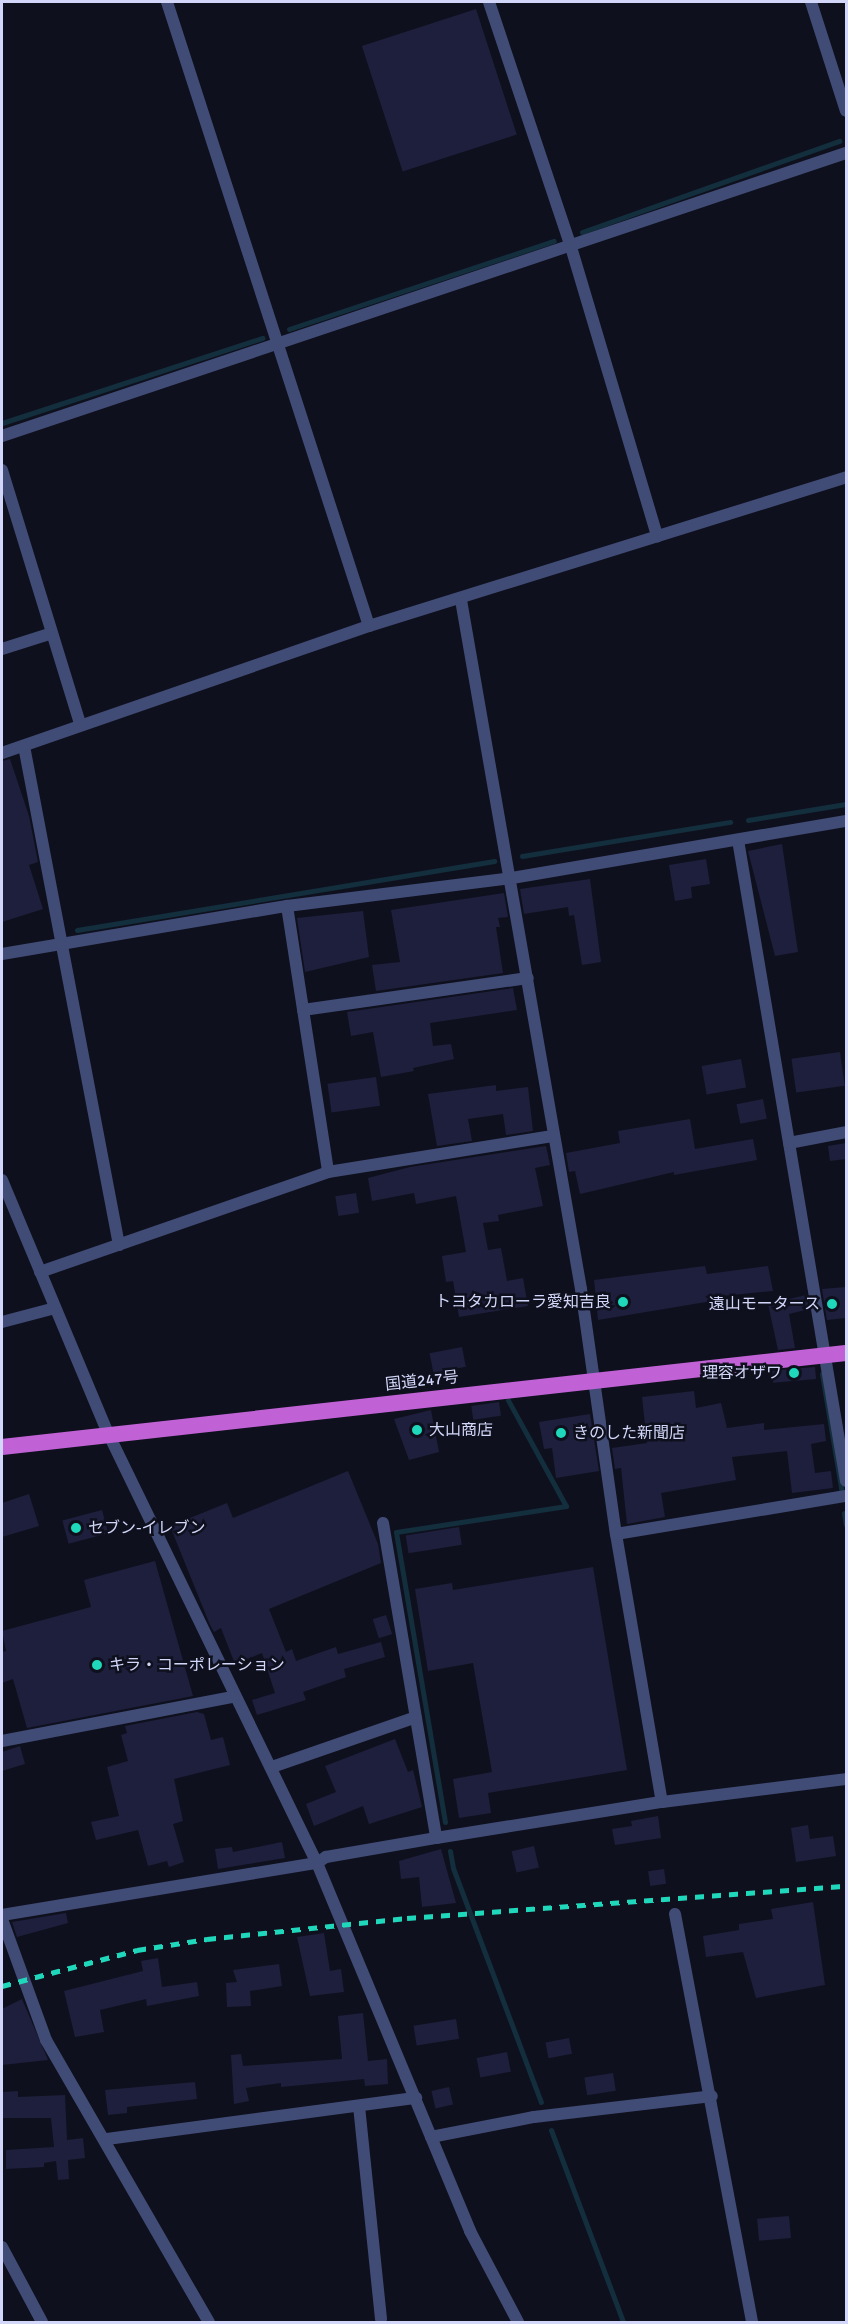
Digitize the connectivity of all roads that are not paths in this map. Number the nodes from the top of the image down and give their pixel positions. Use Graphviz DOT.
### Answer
graph roads {
  1 [pos="167,2"];
  2 [pos="489,2"];
  3 [pos="811,2"];
  4 [pos="846,111"];
  5 [pos="846,153"];
  6 [pos="571,247"];
  7 [pos="278,343"];
  8 [pos="2,436"];
  9 [pos="2,470"];
  10 [pos="846,477"];
  11 [pos="657,536"];
  12 [pos="461,600"];
  13 [pos="369,626"];
  14 [pos="52,633"];
  15 [pos="2,649"];
  16 [pos="80,723"];
  17 [pos="24,746"];
  18 [pos="2,753"];
  19 [pos="846,821"];
  20 [pos="738,840"];
  21 [pos="512,878"];
  22 [pos="287,906"];
  23 [pos="63,943"];
  24 [pos="2,954"];
  25 [pos="528,978"];
  26 [pos="303,1010"];
  27 [pos="846,1132"];
  28 [pos="554,1136"];
  29 [pos="789,1143"];
  30 [pos="328,1172"];
  31 [pos="2,1180"];
  32 [pos="119,1245"];
  33 [pos="40,1272"];
  34 [pos="55,1308"];
  35 [pos="2,1322"];
  36 [pos="846,1353"];
  37 [pos="825,1356"];
  38 [pos="596,1380"];
  39 [pos="108,1433"];
  40 [pos="2,1447"];
  41 [pos="846,1482"];
  42 [pos="846,1496"];
  43 [pos="383,1523"];
  44 [pos="616,1534"];
  45 [pos="233,1697"];
  46 [pos="416,1717"];
  47 [pos="2,1741"];
  48 [pos="272,1767"];
  49 [pos="846,1779"];
  50 [pos="662,1802"];
  51 [pos="436,1838"];
  52 [pos="317,1863"];
  53 [pos="675,1914"];
  54 [pos="2,1917"];
  55 [pos="712,2096"];
  56 [pos="416,2098"];
  57 [pos="359,2106"];
  58 [pos="431,2137"];
  59 [pos="107,2139"];
  60 [pos="2,2247"];
  61 [pos="381,2319"];
  62 [pos="42,2322"];
  63 [pos="209,2322"];
  64 [pos="518,2322"];
  65 [pos="752,2322"];
  1 -- 7 [label="street"];
  2 -- 6 [label="street"];
  3 -- 4 [label="street"];
  5 -- 6 [label="street"];
  6 -- 7 [label="street"];
  6 -- 11 [label="street"];
  7 -- 8 [label="street"];
  7 -- 13 [label="street"];
  9 -- 14 [label="street"];
  10 -- 11 [label="street"];
  11 -- 12 [label="street"];
  12 -- 13 [label="street"];
  12 -- 21 [label="street"];
  13 -- 16 [label="street"];
  14 -- 15 [label="street"];
  14 -- 16 [label="street"];
  16 -- 17 [label="street"];
  17 -- 18 [label="street"];
  17 -- 23 [label="street"];
  19 -- 20 [label="street"];
  20 -- 21 [label="street"];
  20 -- 29 [label="street"];
  21 -- 22 [label="street"];
  21 -- 25 [label="street"];
  22 -- 23 [label="street"];
  22 -- 26 [label="street"];
  23 -- 24 [label="street"];
  23 -- 32 [label="street"];
  25 -- 26 [label="street"];
  25 -- 28 [label="street"];
  26 -- 30 [label="street"];
  27 -- 29 [label="street"];
  28 -- 30 [label="street"];
  28 -- 38 [label="street"];
  29 -- 37 [label="street"];
  30 -- 32 [label="street"];
  31 -- 33 [label="street"];
  32 -- 33 [label="street"];
  33 -- 34 [label="street"];
  34 -- 35 [label="street"];
  34 -- 39 [label="street"];
  36 -- 37 [label="highway, 国道247号"];
  37 -- 38 [label="highway, 国道247号"];
  37 -- 41 [label="street"];
  38 -- 39 [label="highway, 国道247号"];
  38 -- 44 [label="street"];
  39 -- 40 [label="highway, 国道247号"];
  39 -- 45 [label="street"];
  42 -- 44 [label="street"];
  43 -- 46 [label="street"];
  44 -- 50 [label="street"];
  45 -- 47 [label="street"];
  45 -- 48 [label="street"];
  46 -- 48 [label="street"];
  46 -- 51 [label="street"];
  48 -- 52 [label="street"];
  49 -- 50 [label="street"];
  50 -- 51 [label="street"];
  51 -- 52 [label="street"];
  52 -- 54 [label="street"];
  52 -- 56 [label="street"];
  53 -- 55 [label="street"];
  54 -- 59 [label="street"];
  55 -- 58 [label="street"];
  55 -- 65 [label="street"];
  56 -- 57 [label="street"];
  56 -- 58 [label="street"];
  57 -- 59 [label="street"];
  57 -- 61 [label="street"];
  58 -- 64 [label="street"];
  59 -- 63 [label="street"];
  60 -- 62 [label="street"];
}
